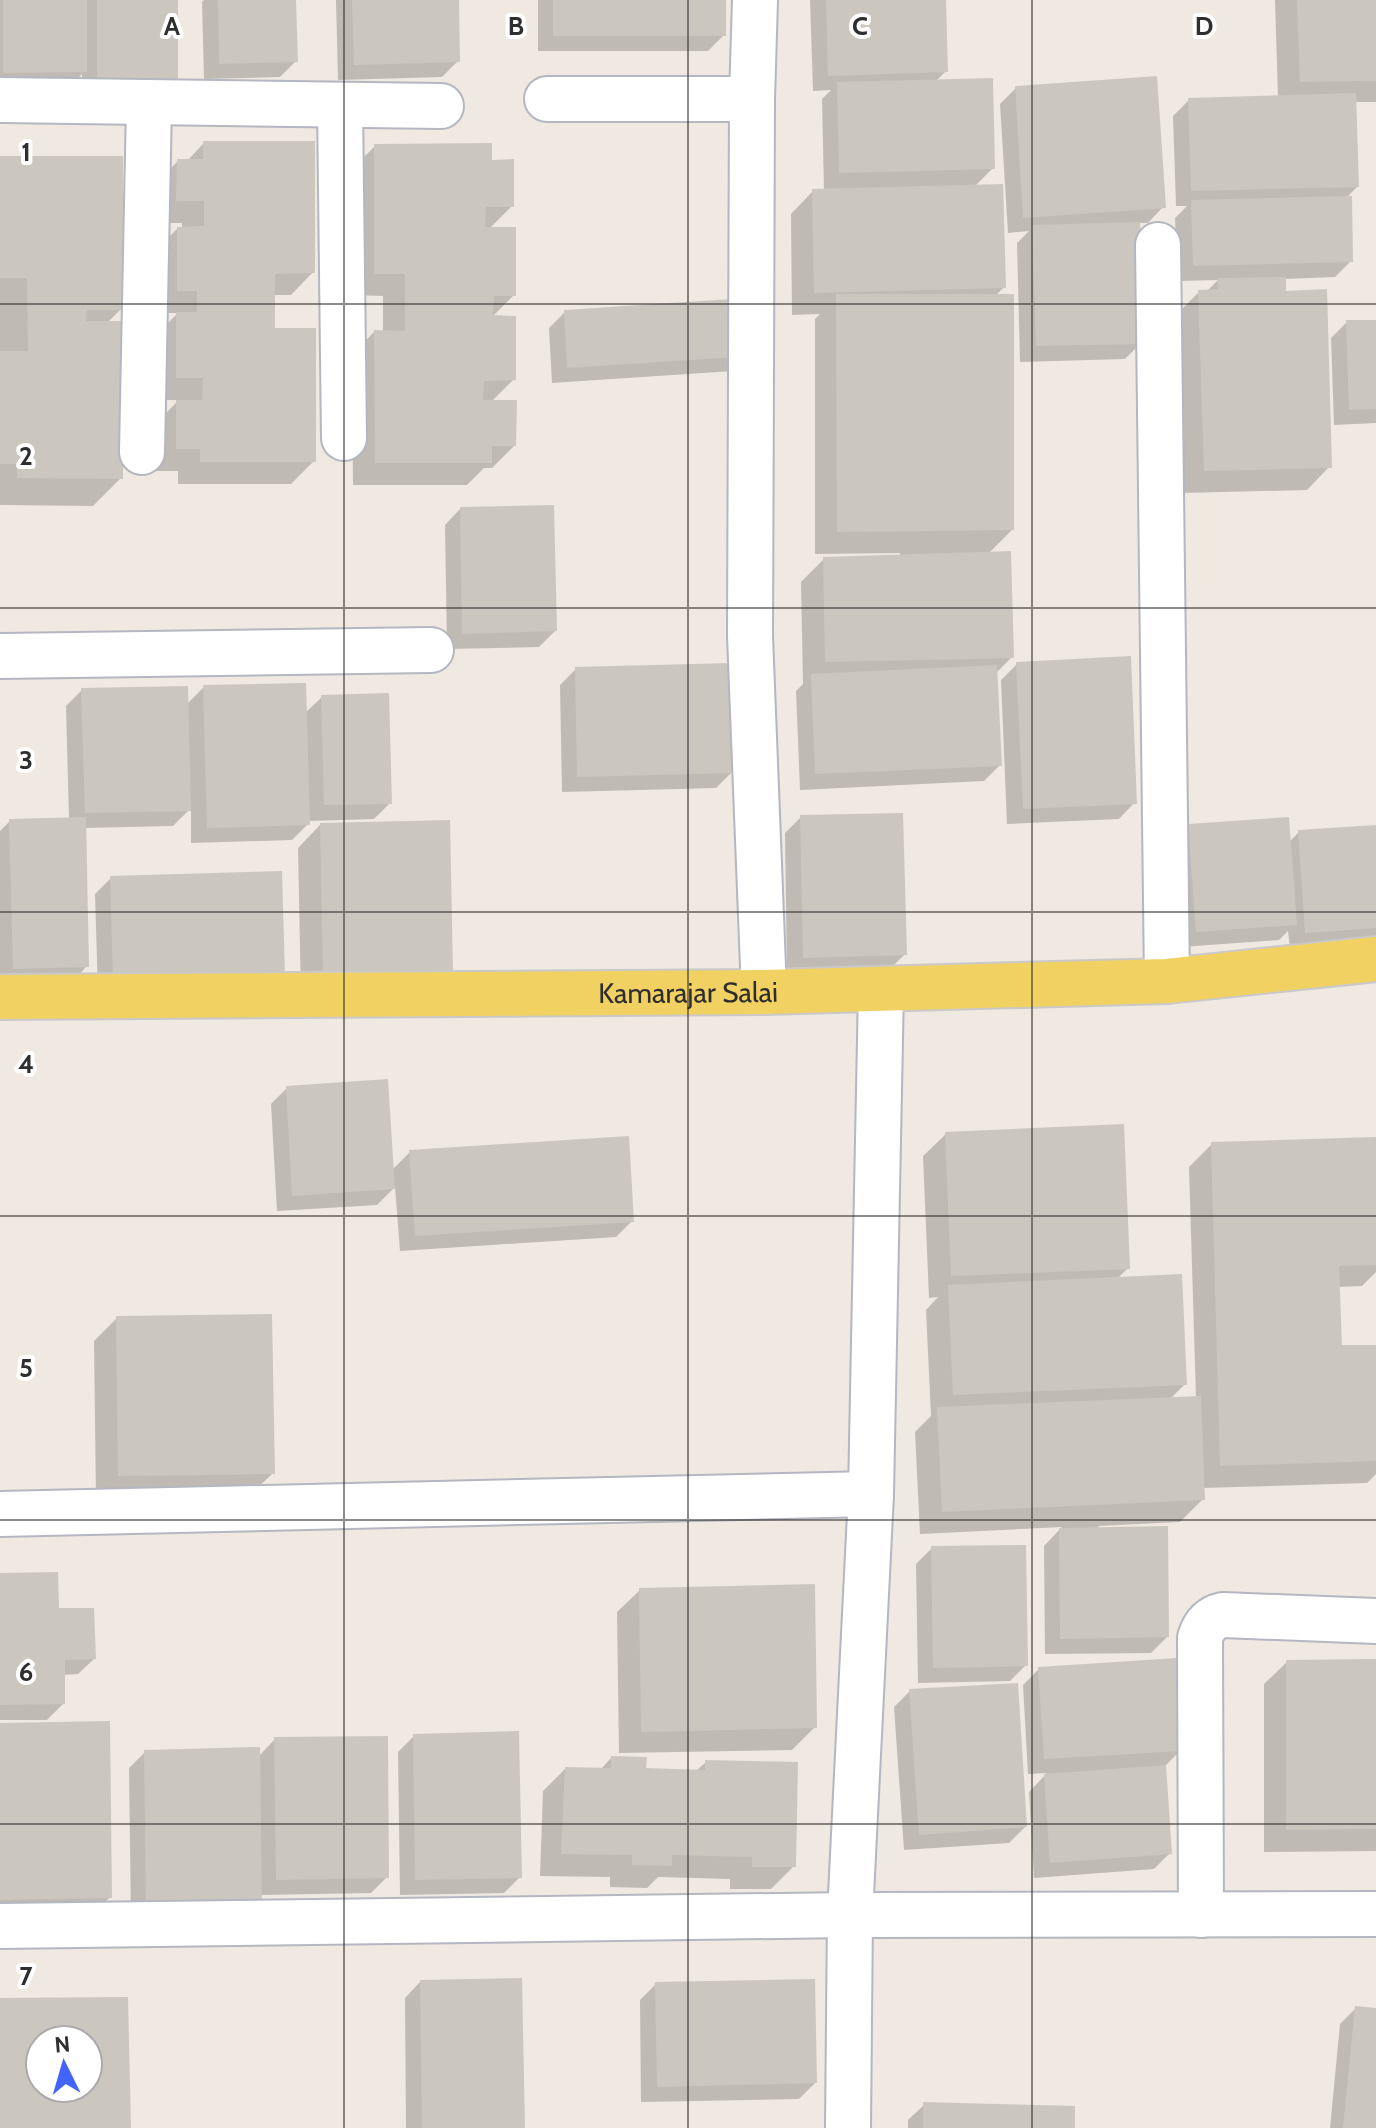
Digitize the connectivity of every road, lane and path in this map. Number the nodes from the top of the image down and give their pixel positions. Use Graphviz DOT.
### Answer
graph roads {
  1 [pos="755,0"];
  2 [pos="547,99"];
  3 [pos="752,99"];
  4 [pos="0,100"];
  5 [pos="149,104"];
  6 [pos="340,105"];
  7 [pos="441,106"];
  8 [pos="1158,245"];
  9 [pos="344,438"];
  10 [pos="142,452"];
  11 [pos="431,650"];
  12 [pos="0,656"];
  13 [pos="1376,959"];
  14 [pos="1167,981"];
  15 [pos="881,989"];
  16 [pos="764,992"];
  17 [pos="0,997"];
  18 [pos="871,1494"];
  19 [pos="0,1514"];
  20 [pos="1376,1621"];
  21 [pos="1376,1914"];
  22 [pos="850,1915"];
  23 [pos="1201,1915"];
  24 [pos="0,1926"];
  25 [pos="848,2128"];
  1 -- 3 [label="street"];
  2 -- 3 [label="street"];
  3 -- 16 [label="street"];
  4 -- 5 [label="street"];
  5 -- 6 [label="street"];
  5 -- 10 [label="street"];
  6 -- 7 [label="street"];
  6 -- 9 [label="street"];
  8 -- 14 [label="street"];
  11 -- 12 [label="street"];
  13 -- 14 [label="main road, Kamarajar Salai"];
  14 -- 15 [label="main road, Kamarajar Salai"];
  15 -- 16 [label="main road, Kamarajar Salai"];
  15 -- 18 [label="street"];
  16 -- 17 [label="main road, Kamarajar Salai"];
  18 -- 19 [label="street"];
  18 -- 22 [label="street"];
  20 -- 23 [label="street"];
  21 -- 23 [label="street"];
  22 -- 23 [label="street"];
  22 -- 24 [label="street"];
  22 -- 25 [label="street"];
}
